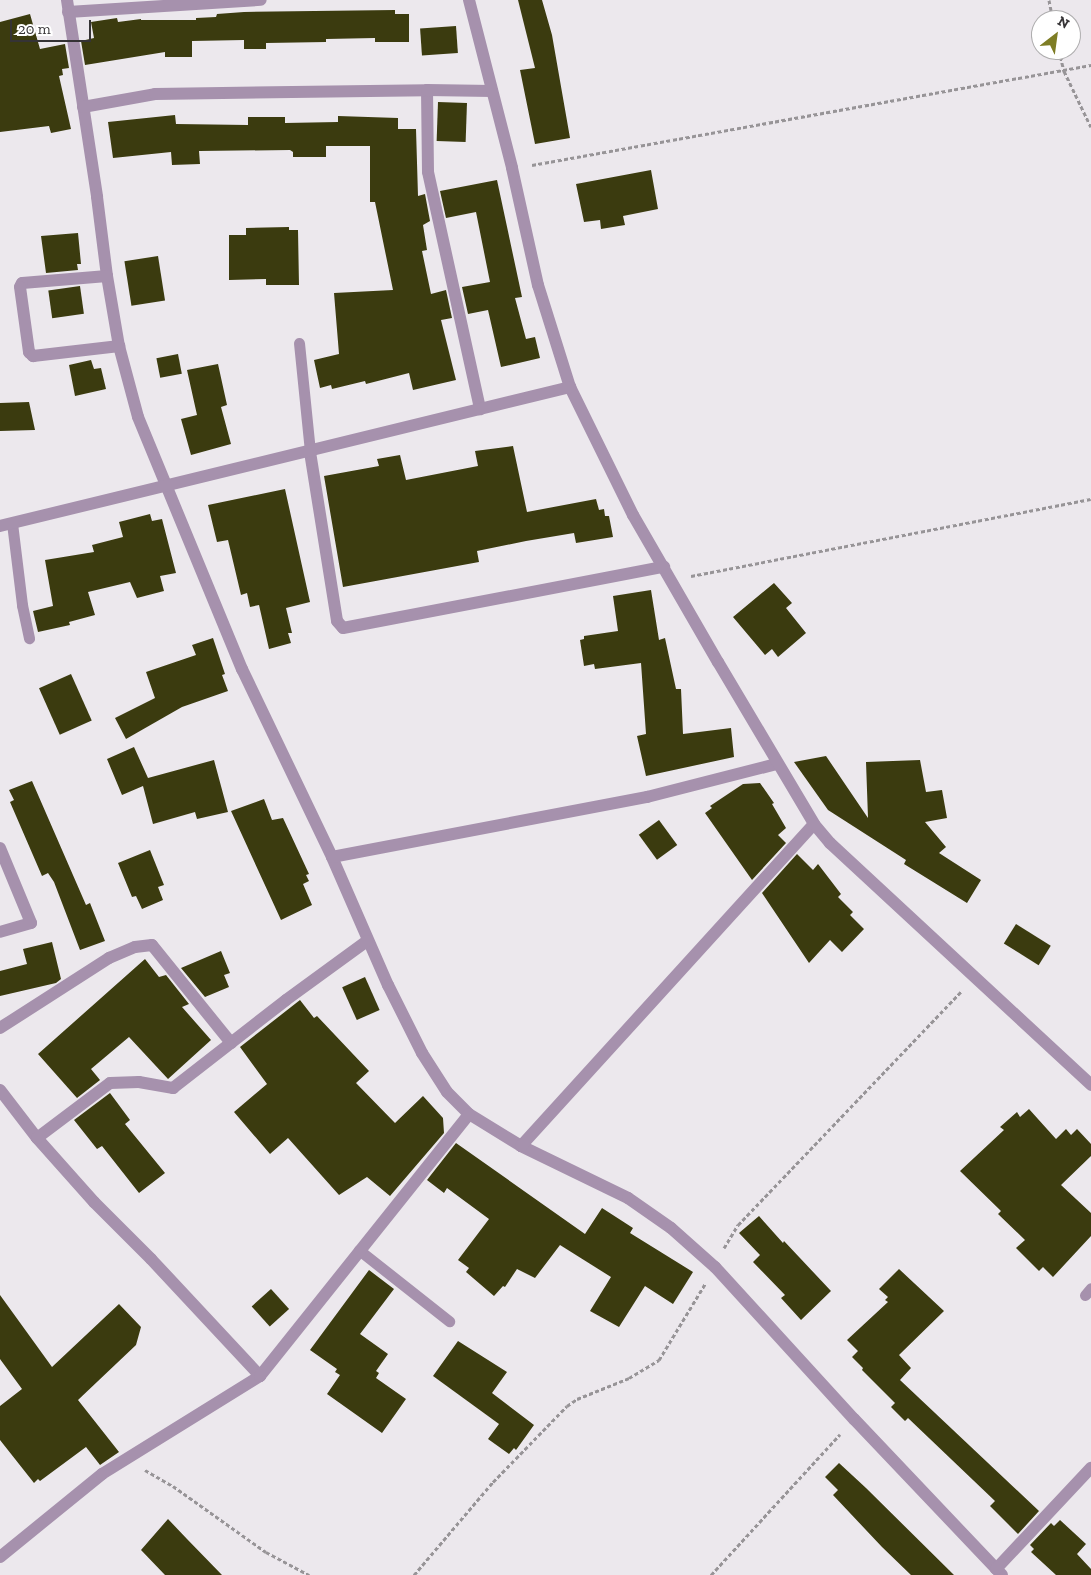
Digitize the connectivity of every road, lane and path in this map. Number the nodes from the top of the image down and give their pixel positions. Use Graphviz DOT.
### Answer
graph roads {
  1 [pos="261,0"];
  2 [pos="468,0"];
  3 [pos="68,6"];
  4 [pos="1061,60"];
  5 [pos="1091,65"];
  6 [pos="1064,71"];
  7 [pos="427,90"];
  8 [pos="492,91"];
  9 [pos="83,108"];
  10 [pos="1091,127"];
  11 [pos="512,168"];
  12 [pos="107,276"];
  13 [pos="300,343"];
  14 [pos="119,346"];
  15 [pos="570,387"];
  16 [pos="480,409"];
  17 [pos="310,452"];
  18 [pos="165,485"];
  19 [pos="1091,499"];
  20 [pos="6,524"];
  21 [pos="664,568"];
  22 [pos="671,580"];
  23 [pos="29,638"];
  24 [pos="776,764"];
  25 [pos="814,824"];
  26 [pos="0,848"];
  27 [pos="332,856"];
  28 [pos="0,932"];
  29 [pos="367,941"];
  30 [pos="0,1028"];
  31 [pos="231,1043"];
  32 [pos="1091,1085"];
  33 [pos="0,1090"];
  34 [pos="469,1114"];
  35 [pos="37,1138"];
  36 [pos="521,1146"];
  37 [pos="359,1250"];
  38 [pos="449,1321"];
  39 [pos="260,1376"];
  40 [pos="854,1419"];
  41 [pos="127,1459"];
  42 [pos="1091,1468"];
  43 [pos="0,1557"];
  44 [pos="999,1572"];
  45 [pos="309,1575"];
  46 [pos="711,1575"];
  1 -- 3 [label="street"];
  2 -- 8 [label="street"];
  3 -- 9 [label="street"];
  4 -- 6 [label="path"];
  5 -- 6 [label="path"];
  6 -- 10 [label="path"];
  6 -- 11 [label="path"];
  7 -- 8 [label="street"];
  7 -- 9 [label="street"];
  7 -- 16 [label="street"];
  8 -- 11 [label="street"];
  9 -- 12 [label="street"];
  11 -- 15 [label="street"];
  12 -- 14 [label="street"];
  12 -- 14 [label="street"];
  13 -- 17 [label="lane"];
  14 -- 18 [label="street"];
  15 -- 16 [label="street"];
  15 -- 21 [label="street"];
  16 -- 17 [label="street"];
  17 -- 18 [label="street"];
  17 -- 21 [label="street"];
  18 -- 20 [label="street"];
  18 -- 27 [label="street"];
  19 -- 22 [label="path"];
  20 -- 23 [label="lane"];
  21 -- 22 [label="street"];
  22 -- 24 [label="street"];
  24 -- 25 [label="street"];
  24 -- 27 [label="street"];
  25 -- 32 [label="street"];
  25 -- 36 [label="street"];
  26 -- 28 [label="street"];
  27 -- 29 [label="street"];
  29 -- 31 [label="street"];
  29 -- 34 [label="street"];
  30 -- 31 [label="street"];
  31 -- 35 [label="street"];
  33 -- 35 [label="street"];
  34 -- 36 [label="street"];
  34 -- 37 [label="street"];
  35 -- 39 [label="street"];
  36 -- 40 [label="street"];
  37 -- 38 [label="lane"];
  37 -- 39 [label="street"];
  39 -- 41 [label="street"];
  40 -- 44 [label="street"];
  40 -- 46 [label="path"];
  41 -- 43 [label="street"];
  41 -- 45 [label="path"];
  42 -- 44 [label="street"];
}
